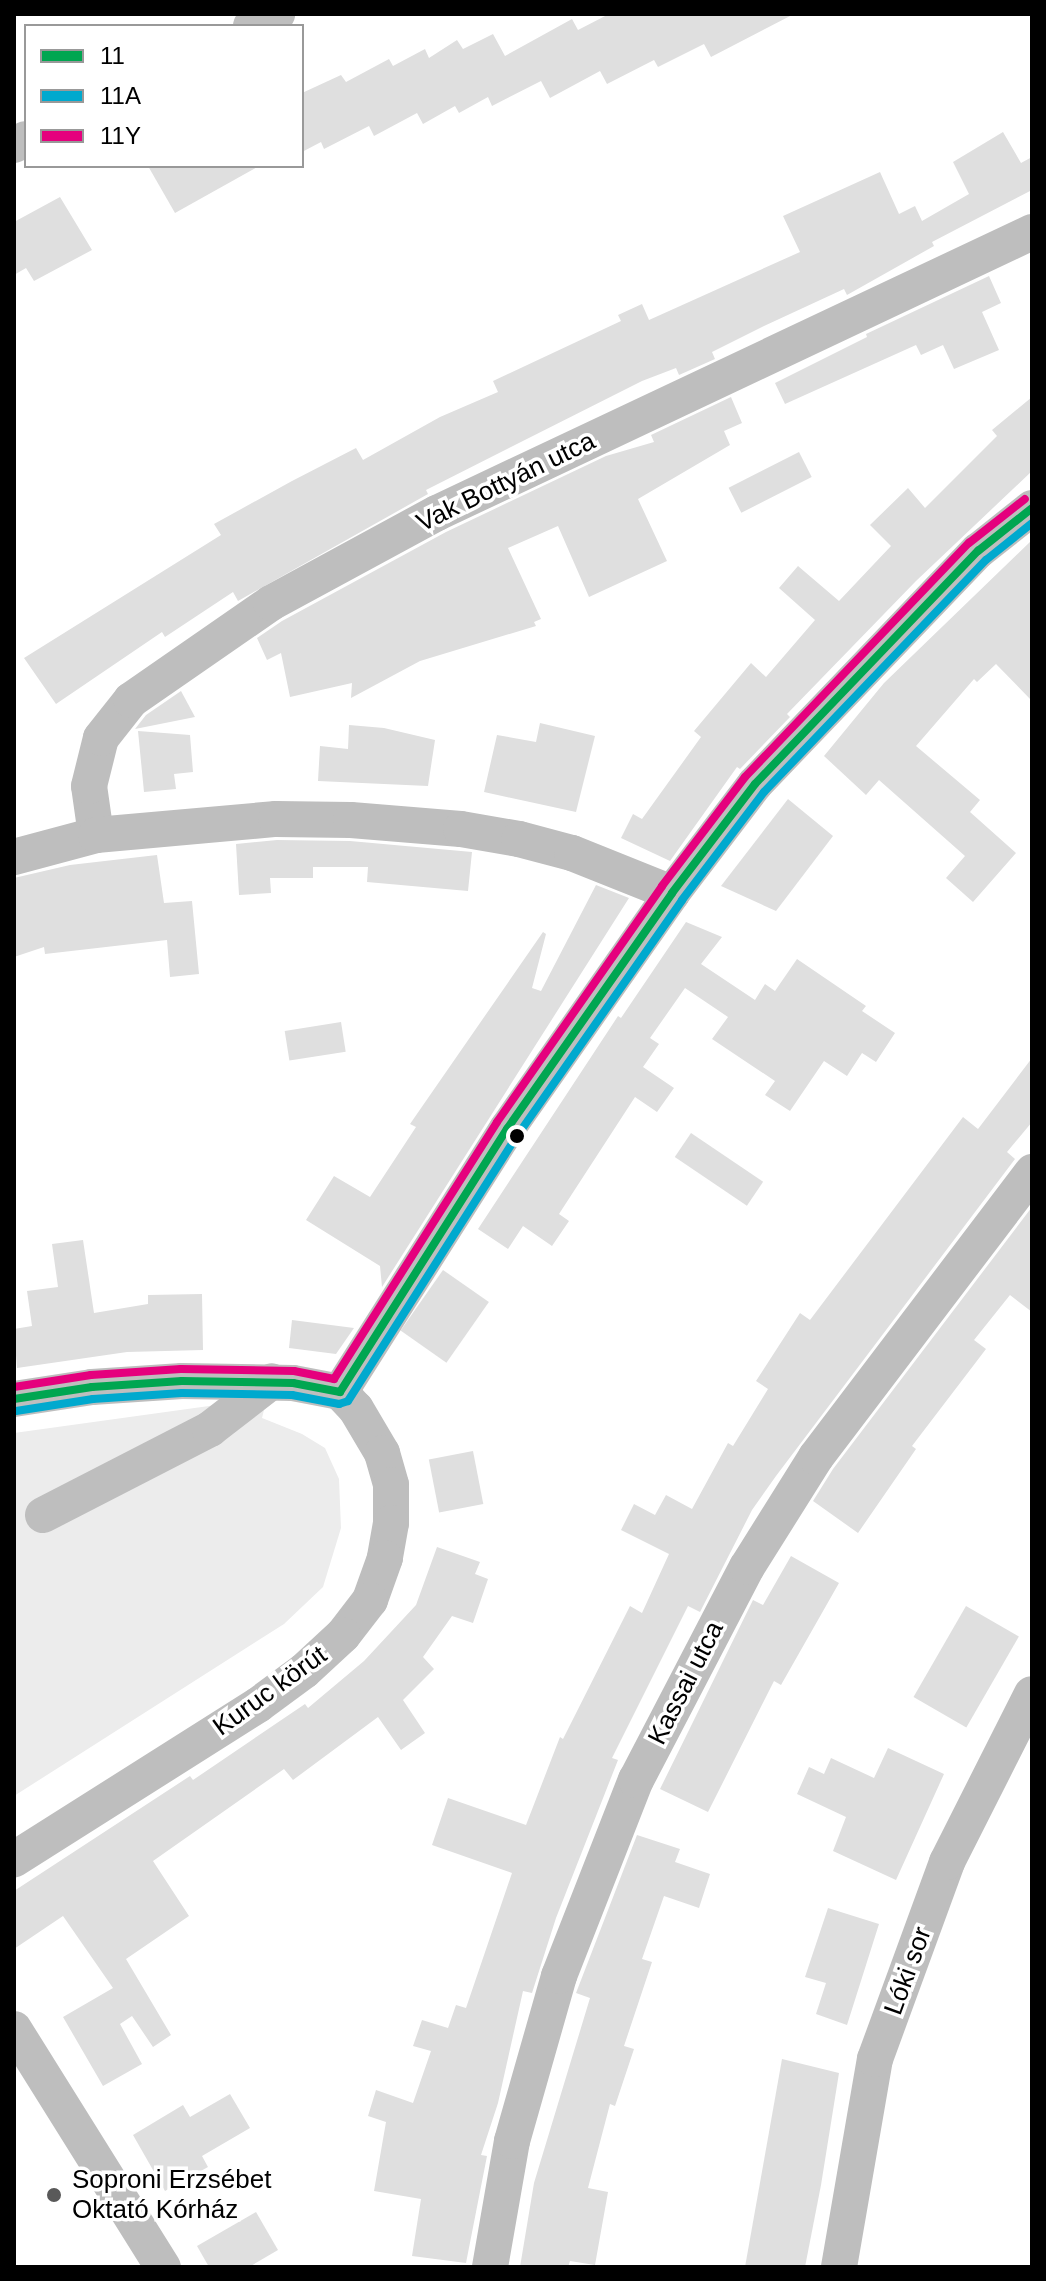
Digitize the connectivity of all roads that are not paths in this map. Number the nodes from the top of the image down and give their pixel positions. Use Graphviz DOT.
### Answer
graph roads {
  1 [pos="277,14"];
  2 [pos="255,24"];
  3 [pos="1032,232"];
  4 [pos="1032,508"];
  5 [pos="96,835"];
  6 [pos="14,857"];
  7 [pos="672,893"];
  8 [pos="1032,1172"];
  9 [pos="272,1381"];
  10 [pos="340,1392"];
  11 [pos="14,1399"];
  12 [pos="43,1515"];
  13 [pos="1032,1694"];
  14 [pos="14,1859"];
  15 [pos="14,2029"];
  16 [pos="163,2267"];
  17 [pos="490,2267"];
  18 [pos="839,2267"];
  1 -- 2 [label="street"];
  3 -- 5 [label="street, Vak Bottyán utca"];
  4 -- 7 [label="street"];
  5 -- 6 [label="street"];
  5 -- 7 [label="street"];
  7 -- 10 [label="street"];
  8 -- 17 [label="street, Kassai utca"];
  9 -- 10 [label="street"];
  9 -- 11 [label="street"];
  9 -- 12 [label="street"];
  10 -- 14 [label="street, Kuruc körút"];
  13 -- 18 [label="street, Lóki sor"];
  15 -- 16 [label="street"];
}
